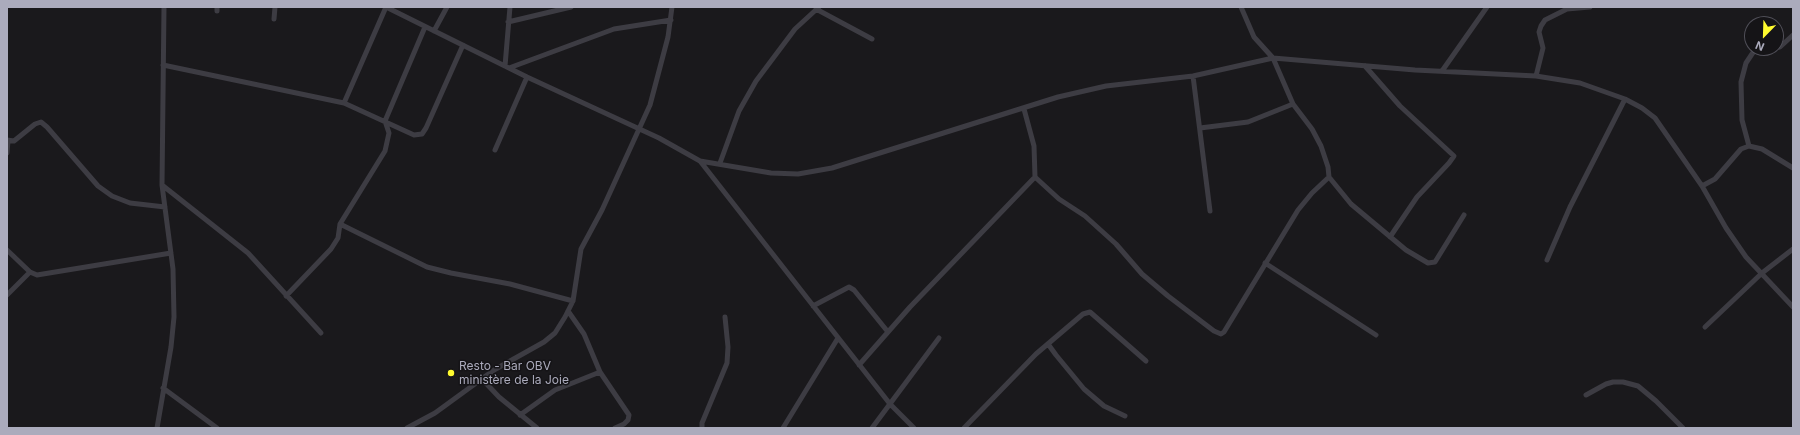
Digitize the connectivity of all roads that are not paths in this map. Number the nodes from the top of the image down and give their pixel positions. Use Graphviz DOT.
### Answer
graph roads {
  1 [pos="164,7"];
  2 [pos="275,7"];
  3 [pos="386,7"];
  4 [pos="447,7"];
  5 [pos="510,7"];
  6 [pos="571,7"];
  7 [pos="672,7"];
  8 [pos="1241,7"];
  9 [pos="1487,7"];
  10 [pos="1590,7"];
  11 [pos="818,8"];
  12 [pos="274,19"];
  13 [pos="671,20"];
  14 [pos="508,22"];
  15 [pos="425,27"];
  16 [pos="434,31"];
  17 [pos="1793,35"];
  18 [pos="872,39"];
  19 [pos="1784,43"];
  20 [pos="463,45"];
  21 [pos="1751,56"];
  22 [pos="1274,58"];
  23 [pos="163,65"];
  24 [pos="1365,66"];
  25 [pos="507,67"];
  26 [pos="1442,71"];
  27 [pos="1193,76"];
  28 [pos="1536,76"];
  29 [pos="527,77"];
  30 [pos="1625,98"];
  31 [pos="344,103"];
  32 [pos="1293,104"];
  33 [pos="1024,109"];
  34 [pos="386,121"];
  35 [pos="1200,128"];
  36 [pos="640,129"];
  37 [pos="8,141"];
  38 [pos="1749,146"];
  39 [pos="495,150"];
  40 [pos="7,153"];
  41 [pos="700,161"];
  42 [pos="720,163"];
  43 [pos="1793,168"];
  44 [pos="1329,177"];
  45 [pos="1035,178"];
  46 [pos="162,185"];
  47 [pos="1702,186"];
  48 [pos="165,207"];
  49 [pos="1210,211"];
  50 [pos="1464,215"];
  51 [pos="340,224"];
  52 [pos="1390,237"];
  53 [pos="1793,249"];
  54 [pos="7,250"];
  55 [pos="171,253"];
  56 [pos="1547,260"];
  57 [pos="1266,263"];
  58 [pos="30,272"];
  59 [pos="1762,273"];
  60 [pos="7,295"];
  61 [pos="286,296"];
  62 [pos="573,301"];
  63 [pos="813,306"];
  64 [pos="1793,307"];
  65 [pos="568,311"];
  66 [pos="725,317"];
  67 [pos="1705,327"];
  68 [pos="888,332"];
  69 [pos="321,333"];
  70 [pos="1376,336"];
  71 [pos="838,338"];
  72 [pos="939,338"];
  73 [pos="1048,344"];
  74 [pos="1146,361"];
  75 [pos="859,365"];
  76 [pos="600,372"];
  77 [pos="482,379"];
  78 [pos="164,388"];
  79 [pos="1586,395"];
  80 [pos="890,404"];
  81 [pos="520,415"];
  82 [pos="1125,416"];
  83 [pos="157,428"];
  84 [pos="218,428"];
  85 [pos="407,428"];
  86 [pos="537,428"];
  87 [pos="615,428"];
  88 [pos="702,428"];
  89 [pos="783,428"];
  90 [pos="872,428"];
  91 [pos="914,428"];
  92 [pos="964,428"];
  93 [pos="1683,428"];
  1 -- 23 [label="street"];
  2 -- 12 [label="street"];
  3 -- 15 [label="street"];
  3 -- 31 [label="street"];
  4 -- 16 [label="street"];
  5 -- 14 [label="street"];
  6 -- 14 [label="street"];
  7 -- 13 [label="street"];
  8 -- 22 [label="street"];
  9 -- 26 [label="street"];
  10 -- 28 [label="street"];
  11 -- 18 [label="street"];
  11 -- 42 [label="street"];
  13 -- 25 [label="street"];
  13 -- 36 [label="street"];
  14 -- 25 [label="street"];
  15 -- 16 [label="street"];
  15 -- 34 [label="street"];
  16 -- 20 [label="street"];
  17 -- 19 [label="street"];
  20 -- 25 [label="street"];
  20 -- 34 [label="street"];
  21 -- 38 [label="street"];
  22 -- 24 [label="street"];
  22 -- 27 [label="street"];
  22 -- 32 [label="street"];
  23 -- 31 [label="street"];
  23 -- 46 [label="street"];
  24 -- 26 [label="street"];
  24 -- 52 [label="street"];
  25 -- 29 [label="street"];
  26 -- 28 [label="street"];
  27 -- 33 [label="street"];
  27 -- 35 [label="street"];
  28 -- 30 [label="street"];
  29 -- 36 [label="street"];
  29 -- 39 [label="street"];
  30 -- 47 [label="street"];
  30 -- 56 [label="street"];
  31 -- 34 [label="street"];
  32 -- 35 [label="street"];
  32 -- 44 [label="street"];
  33 -- 42 [label="street"];
  33 -- 45 [label="street"];
  34 -- 51 [label="street"];
  35 -- 49 [label="street"];
  36 -- 41 [label="street"];
  36 -- 62 [label="street"];
  37 -- 40 [label="street"];
  37 -- 48 [label="street"];
  38 -- 43 [label="street"];
  38 -- 47 [label="street"];
  41 -- 42 [label="street"];
  41 -- 63 [label="street"];
  44 -- 52 [label="street"];
  44 -- 57 [label="street"];
  45 -- 57 [label="street"];
  45 -- 68 [label="street"];
  46 -- 48 [label="street"];
  46 -- 61 [label="street"];
  47 -- 59 [label="street"];
  48 -- 55 [label="street"];
  50 -- 52 [label="street"];
  51 -- 61 [label="street"];
  51 -- 62 [label="street"];
  53 -- 59 [label="street"];
  54 -- 58 [label="street"];
  55 -- 58 [label="street"];
  55 -- 78 [label="street"];
  57 -- 70 [label="street"];
  58 -- 60 [label="street"];
  59 -- 64 [label="street"];
  59 -- 67 [label="street"];
  61 -- 69 [label="street"];
  62 -- 65 [label="street"];
  63 -- 68 [label="street"];
  63 -- 71 [label="street"];
  65 -- 76 [label="street"];
  65 -- 77 [label="street"];
  66 -- 88 [label="street"];
  68 -- 75 [label="street"];
  71 -- 75 [label="street"];
  71 -- 89 [label="street"];
  72 -- 80 [label="street"];
  73 -- 74 [label="street"];
  73 -- 82 [label="street"];
  73 -- 92 [label="street"];
  75 -- 80 [label="street"];
  76 -- 81 [label="street"];
  76 -- 87 [label="street"];
  77 -- 81 [label="street"];
  77 -- 85 [label="street"];
  78 -- 83 [label="street"];
  78 -- 84 [label="street"];
  79 -- 93 [label="street"];
  80 -- 90 [label="street"];
  80 -- 91 [label="street"];
  81 -- 86 [label="street"];
}
